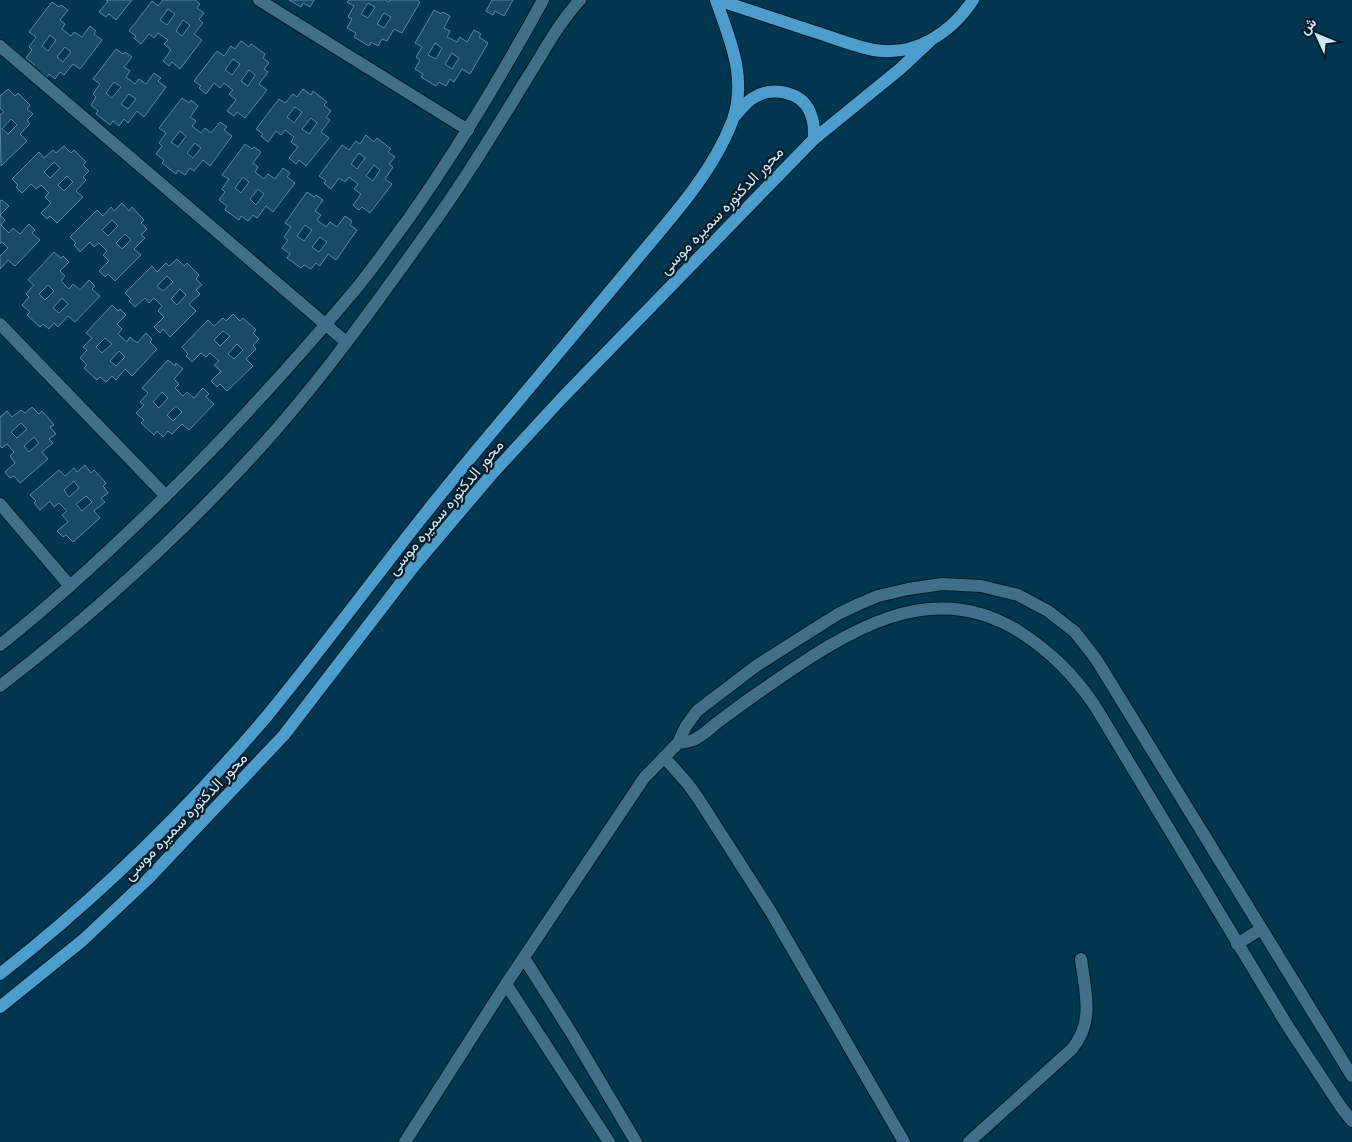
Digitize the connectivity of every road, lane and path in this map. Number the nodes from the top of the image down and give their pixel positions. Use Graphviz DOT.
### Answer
graph roads {
  1 [pos="259,0"];
  2 [pos="543,0"];
  3 [pos="580,0"];
  4 [pos="717,0"];
  5 [pos="973,0"];
  6 [pos="930,42"];
  7 [pos="0,46"];
  8 [pos="734,117"];
  9 [pos="468,130"];
  10 [pos="814,138"];
  11 [pos="0,324"];
  12 [pos="325,324"];
  13 [pos="346,342"];
  14 [pos="166,496"];
  15 [pos="0,504"];
  16 [pos="70,586"];
  17 [pos="0,645"];
  18 [pos="781,650"];
  19 [pos="794,669"];
  20 [pos="0,686"];
  21 [pos="678,743"];
  22 [pos="664,757"];
  23 [pos="1261,929"];
  24 [pos="1237,944"];
  25 [pos="524,958"];
  26 [pos="1081,959"];
  27 [pos="0,974"];
  28 [pos="506,984"];
  29 [pos="0,1007"];
  30 [pos="1352,1076"];
  31 [pos="620,1113"];
  32 [pos="1352,1121"];
  33 [pos="599,1124"];
  34 [pos="405,1142"];
  35 [pos="609,1142"];
  36 [pos="636,1142"];
  37 [pos="904,1142"];
  38 [pos="969,1142"];
  1 -- 9 [label="street"];
  2 -- 9 [label="street"];
  3 -- 13 [label="street"];
  4 -- 6 [label="main road"];
  4 -- 8 [label="main road, محور الدكتوره سميره موسى"];
  5 -- 6 [label="main road, محور الدكتوره سميره موسى"];
  6 -- 10 [label="main road, محور الدكتوره سميره موسى"];
  7 -- 12 [label="street"];
  8 -- 10 [label="main road"];
  8 -- 27 [label="main road, محور الدكتوره سميره موسى"];
  9 -- 12 [label="street"];
  10 -- 29 [label="main road, محور الدكتوره سميره موسى"];
  11 -- 14 [label="street"];
  12 -- 13 [label="street"];
  12 -- 14 [label="street"];
  13 -- 20 [label="street"];
  14 -- 16 [label="street"];
  15 -- 16 [label="street"];
  16 -- 17 [label="street"];
  18 -- 19 [label="street"];
  18 -- 21 [label="street"];
  18 -- 23 [label="street"];
  19 -- 21 [label="street"];
  19 -- 24 [label="street"];
  21 -- 22 [label="street"];
  22 -- 25 [label="street"];
  22 -- 37 [label="street"];
  23 -- 24 [label="street"];
  23 -- 30 [label="street"];
  24 -- 32 [label="street"];
  25 -- 28 [label="street"];
  25 -- 31 [label="street"];
  26 -- 38 [label="street"];
  28 -- 33 [label="street"];
  28 -- 34 [label="street"];
  31 -- 33 [label="street"];
  31 -- 36 [label="street"];
  33 -- 35 [label="street"];
}
